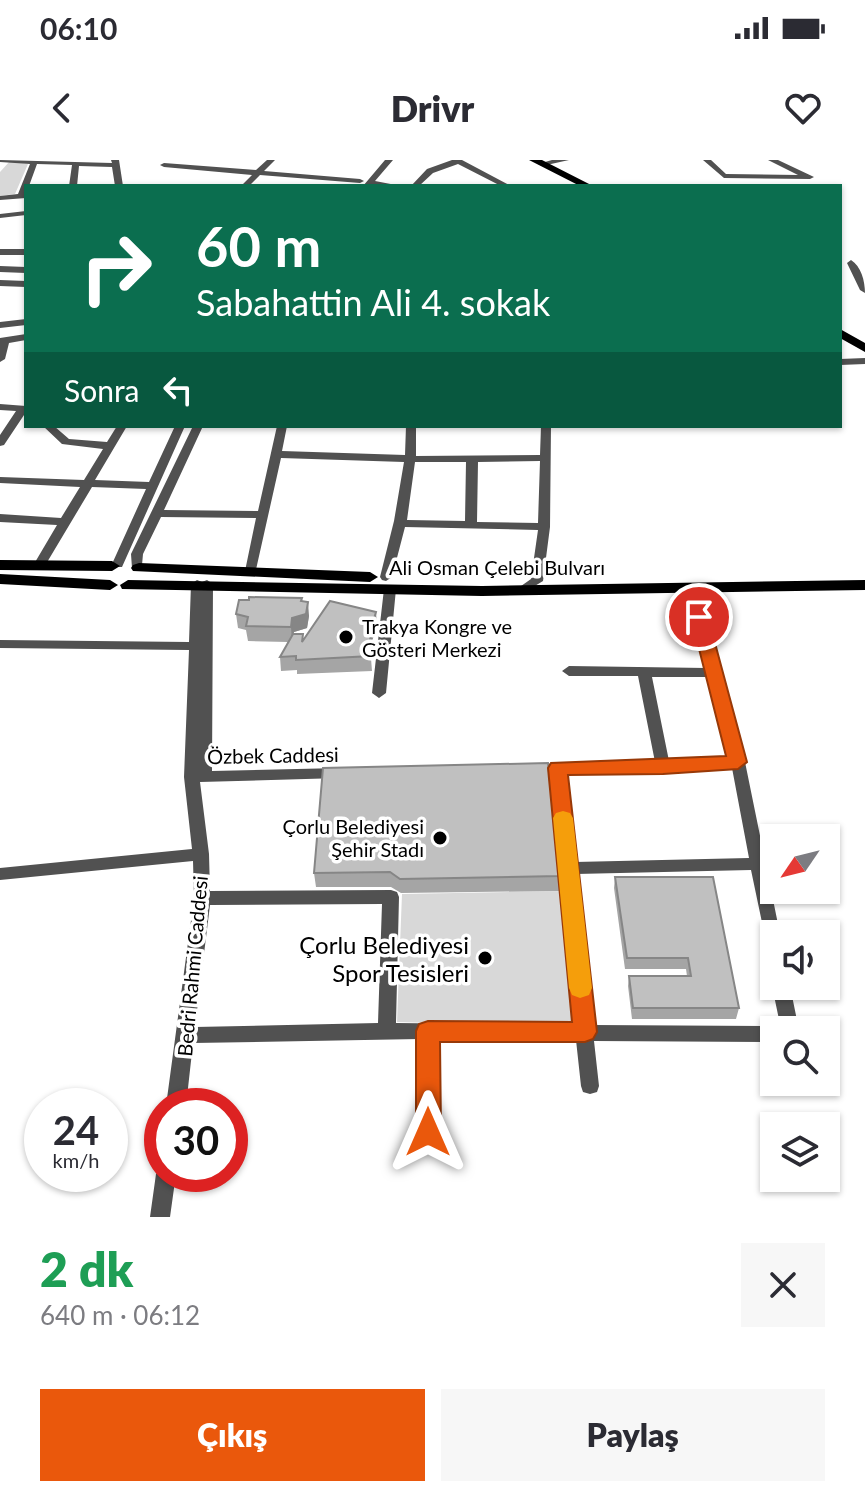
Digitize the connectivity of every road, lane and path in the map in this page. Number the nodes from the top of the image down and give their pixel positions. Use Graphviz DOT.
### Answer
graph roads {
  1 [pos="0,160"];
  2 [pos="6,160"];
  3 [pos="271,160"];
  4 [pos="377,160"];
  5 [pos="389,160"];
  6 [pos="522,160"];
  7 [pos="565,160"];
  8 [pos="707,160"];
  9 [pos="772,160"];
  10 [pos="457,161"];
  11 [pos="34,162"];
  12 [pos="115,162"];
  13 [pos="164,162"];
  14 [pos="538,162"];
  15 [pos="76,163"];
  16 [pos="0,168"];
  17 [pos="259,172"];
  18 [pos="308,177"];
  19 [pos="28,184"];
  20 [pos="73,184"];
  21 [pos="119,184"];
  22 [pos="167,184"];
  23 [pos="247,184"];
  24 [pos="301,184"];
  25 [pos="364,184"];
  26 [pos="417,184"];
  27 [pos="499,184"];
  28 [pos="571,184"];
  29 [pos="584,184"];
  30 [pos="24,196"];
  31 [pos="0,198"];
  32 [pos="24,213"];
  33 [pos="0,216"];
  34 [pos="0,252"];
  35 [pos="24,252"];
  36 [pos="851,263"];
  37 [pos="0,269"];
  38 [pos="24,270"];
  39 [pos="0,283"];
  40 [pos="24,284"];
  41 [pos="865,290"];
  42 [pos="24,322"];
  43 [pos="0,325"];
  44 [pos="842,326"];
  45 [pos="842,334"];
  46 [pos="24,337"];
  47 [pos="3,340"];
  48 [pos="865,340"];
  49 [pos="865,348"];
  50 [pos="0,359"];
  51 [pos="865,361"];
  52 [pos="842,362"];
  53 [pos="0,407"];
  54 [pos="24,411"];
  55 [pos="50,428"];
  56 [pos="121,428"];
  57 [pos="179,428"];
  58 [pos="197,428"];
  59 [pos="282,428"];
  60 [pos="411,428"];
  61 [pos="546,428"];
  62 [pos="0,443"];
  63 [pos="112,446"];
  64 [pos="276,454"];
  65 [pos="472,458"];
  66 [pos="543,458"];
  67 [pos="411,459"];
  68 [pos="0,480"];
  69 [pos="89,485"];
  70 [pos="153,486"];
  71 [pos="159,513"];
  72 [pos="263,515"];
  73 [pos="0,518"];
  74 [pos="66,522"];
  75 [pos="400,523"];
  76 [pos="471,525"];
  77 [pos="544,527"];
  78 [pos="40,564"];
  79 [pos="0,565"];
  80 [pos="115,565"];
  81 [pos="138,567"];
  82 [pos="251,571"];
  83 [pos="865,574"];
  84 [pos="0,579"];
  85 [pos="537,581"];
  86 [pos="388,583"];
  87 [pos="202,584"];
  88 [pos="110,585"];
  89 [pos="128,585"];
  90 [pos="865,585"];
  91 [pos="691,588"];
  92 [pos="520,591"];
  93 [pos="0,644"];
  94 [pos="196,646"];
  95 [pos="569,671"];
  96 [pos="644,672"];
  97 [pos="716,673"];
  98 [pos="379,693"];
  99 [pos="199,730"];
  100 [pos="738,762"];
  101 [pos="663,767"];
  102 [pos="557,768"];
  103 [pos="511,769"];
  104 [pos="358,773"];
  105 [pos="198,777"];
  106 [pos="201,854"];
  107 [pos="759,864"];
  108 [pos="568,868"];
  109 [pos="0,874"];
  110 [pos="202,898"];
  111 [pos="769,920"];
  112 [pos="387,1031"];
  113 [pos="428,1031"];
  114 [pos="585,1032"];
  115 [pos="760,1034"];
  116 [pos="186,1035"];
  117 [pos="590,1086"];
  118 [pos="179,1088"];
  119 [pos="428,1132"];
  120 [pos="163,1192"];
  121 [pos="160,1217"];
  1 -- 2 [label="street"];
  2 -- 11 [label="street"];
  2 -- 16 [label="street"];
  3 -- 17 [label="street"];
  4 -- 25 [label="street"];
  5 -- 25 [label="street"];
  6 -- 28 [label="main road"];
  7 -- 14 [label="street"];
  8 -- 9 [label="street"];
  10 -- 26 [label="street"];
  10 -- 27 [label="street"];
  11 -- 15 [label="street"];
  11 -- 19 [label="street"];
  12 -- 15 [label="street"];
  12 -- 21 [label="street"];
  13 -- 17 [label="street"];
  13 -- 22 [label="street"];
  14 -- 29 [label="main road"];
  15 -- 20 [label="street"];
  17 -- 18 [label="street"];
  17 -- 23 [label="street"];
  18 -- 24 [label="street"];
  18 -- 25 [label="street"];
  30 -- 31 [label="street"];
  32 -- 33 [label="street"];
  34 -- 35 [label="street"];
  36 -- 41 [label="street"];
  37 -- 38 [label="street"];
  39 -- 40 [label="street"];
  42 -- 43 [label="street"];
  44 -- 48 [label="main road"];
  45 -- 49 [label="main road"];
  46 -- 47 [label="street"];
  47 -- 50 [label="street"];
  51 -- 52 [label="street"];
  53 -- 54 [label="street"];
  54 -- 62 [label="street"];
  55 -- 63 [label="street"];
  56 -- 63 [label="street"];
  57 -- 70 [label="street"];
  58 -- 71 [label="street"];
  59 -- 64 [label="street"];
  60 -- 67 [label="street"];
  61 -- 66 [label="street"];
  63 -- 69 [label="street"];
  64 -- 67 [label="street"];
  64 -- 72 [label="street"];
  65 -- 66 [label="street"];
  65 -- 67 [label="street"];
  65 -- 76 [label="street"];
  66 -- 77 [label="street"];
  67 -- 75 [label="street"];
  68 -- 69 [label="street"];
  69 -- 70 [label="street"];
  69 -- 74 [label="street"];
  70 -- 80 [label="street"];
  71 -- 72 [label="street"];
  71 -- 81 [label="street"];
  72 -- 82 [label="street"];
  73 -- 74 [label="street"];
  74 -- 78 [label="street"];
  75 -- 76 [label="street"];
  75 -- 86 [label="street"];
  76 -- 77 [label="street"];
  77 -- 85 [label="street"];
  78 -- 79 [label="main road"];
  78 -- 80 [label="main road"];
  80 -- 81 [label="main road, Ali Osman Çelebi Bulvarı"];
  80 -- 88 [label="main road"];
  81 -- 82 [label="main road, Ali Osman Çelebi Bulvarı"];
  81 -- 89 [label="main road"];
  82 -- 86 [label="main road, Ali Osman Çelebi Bulvarı"];
  83 -- 85 [label="main road, Ali Osman Çelebi Bulvarı"];
  84 -- 88 [label="main road"];
  85 -- 86 [label="main road, Ali Osman Çelebi Bulvarı"];
  85 -- 92 [label="street"];
  86 -- 87 [label="main road, Ali Osman Çelebi Bulvarı"];
  86 -- 92 [label="main road, Ali Osman Çelebi Bulvarı"];
  86 -- 98 [label="street"];
  87 -- 89 [label="main road, Ali Osman Çelebi Bulvarı"];
  87 -- 94 [label="street, Bedri Rahmi Caddesi"];
  87 -- 99 [label="street, Bedri Rahmi Caddesi"];
  88 -- 89 [label="main road, Ali Osman Çelebi Bulvarı"];
  90 -- 91 [label="main road, Ali Osman Çelebi Bulvarı"];
  91 -- 92 [label="main road, Ali Osman Çelebi Bulvarı"];
  91 -- 97 [label="street"];
  93 -- 94 [label="street"];
  94 -- 99 [label="street, Bedri Rahmi Caddesi"];
  95 -- 96 [label="street"];
  96 -- 97 [label="street"];
  96 -- 101 [label="street"];
  97 -- 100 [label="street"];
  99 -- 105 [label="street, Bedri Rahmi Caddesi"];
  100 -- 101 [label="street"];
  100 -- 107 [label="street"];
  101 -- 102 [label="street"];
  102 -- 103 [label="street"];
  102 -- 108 [label="street"];
  104 -- 105 [label="street, Özbek Caddesi"];
  105 -- 106 [label="street, Bedri Rahmi Caddesi"];
  106 -- 109 [label="street"];
  106 -- 110 [label="street, Bedri Rahmi Caddesi"];
  107 -- 108 [label="street"];
  107 -- 111 [label="street"];
  108 -- 114 [label="street"];
  110 -- 112 [label="street"];
  110 -- 116 [label="street, Bedri Rahmi Caddesi"];
  112 -- 113 [label="street"];
  112 -- 116 [label="street"];
  113 -- 114 [label="street"];
  113 -- 119 [label="street"];
  114 -- 115 [label="street"];
  114 -- 117 [label="street"];
  116 -- 118 [label="street, Bedri Rahmi Caddesi"];
  120 -- 121 [label="street"];
}
